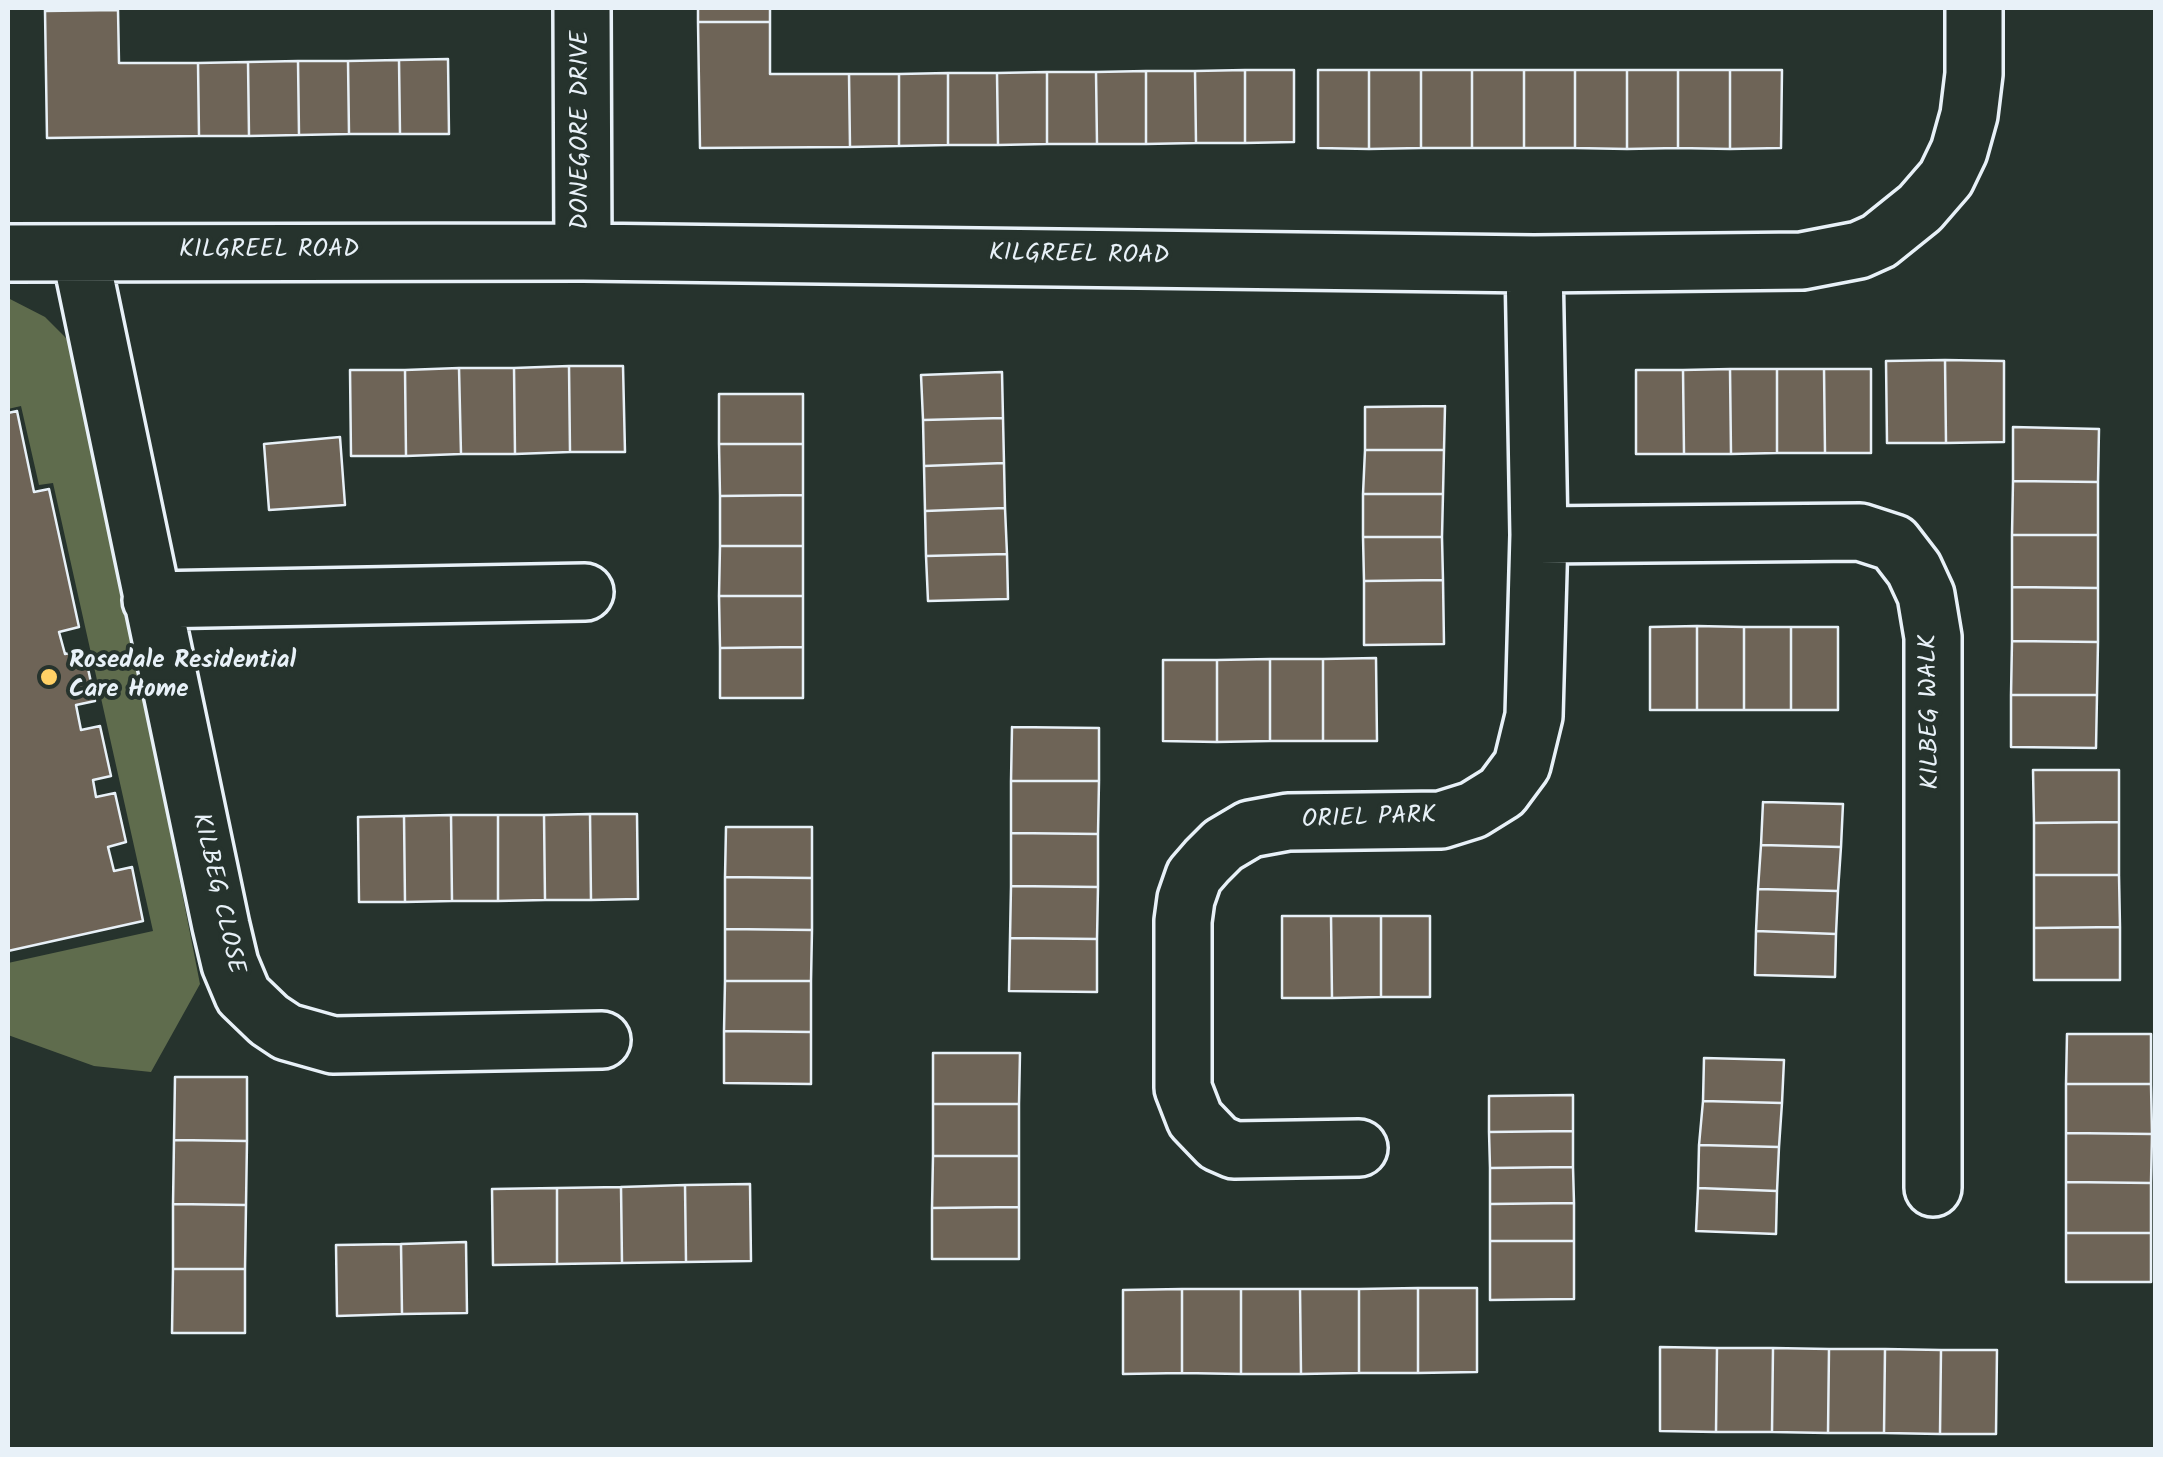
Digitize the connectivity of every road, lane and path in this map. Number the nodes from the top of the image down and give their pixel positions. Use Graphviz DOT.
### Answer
graph roads {
  1 [pos="582,8"];
  2 [pos="1974,8"];
  3 [pos="583,252"];
  4 [pos="8,253"];
  5 [pos="80,253"];
  6 [pos="1534,264"];
  7 [pos="1539,535"];
  8 [pos="585,592"];
  9 [pos="151,600"];
  10 [pos="602,1040"];
  11 [pos="1359,1148"];
  12 [pos="1933,1188"];
  1 -- 3 [label="street, DONEGORE DRIVE"];
  2 -- 6 [label="street, KILGREEL ROAD"];
  3 -- 5 [label="street, KILGREEL ROAD"];
  3 -- 6 [label="street, KILGREEL ROAD"];
  4 -- 5 [label="street, KILGREEL ROAD"];
  5 -- 9 [label="street, KILBEG CLOSE"];
  6 -- 7 [label="street, ORIEL PARK"];
  7 -- 11 [label="street, ORIEL PARK"];
  7 -- 12 [label="street, KILBEG WALK"];
  8 -- 9 [label="street"];
  9 -- 10 [label="street, KILBEG CLOSE"];
}
